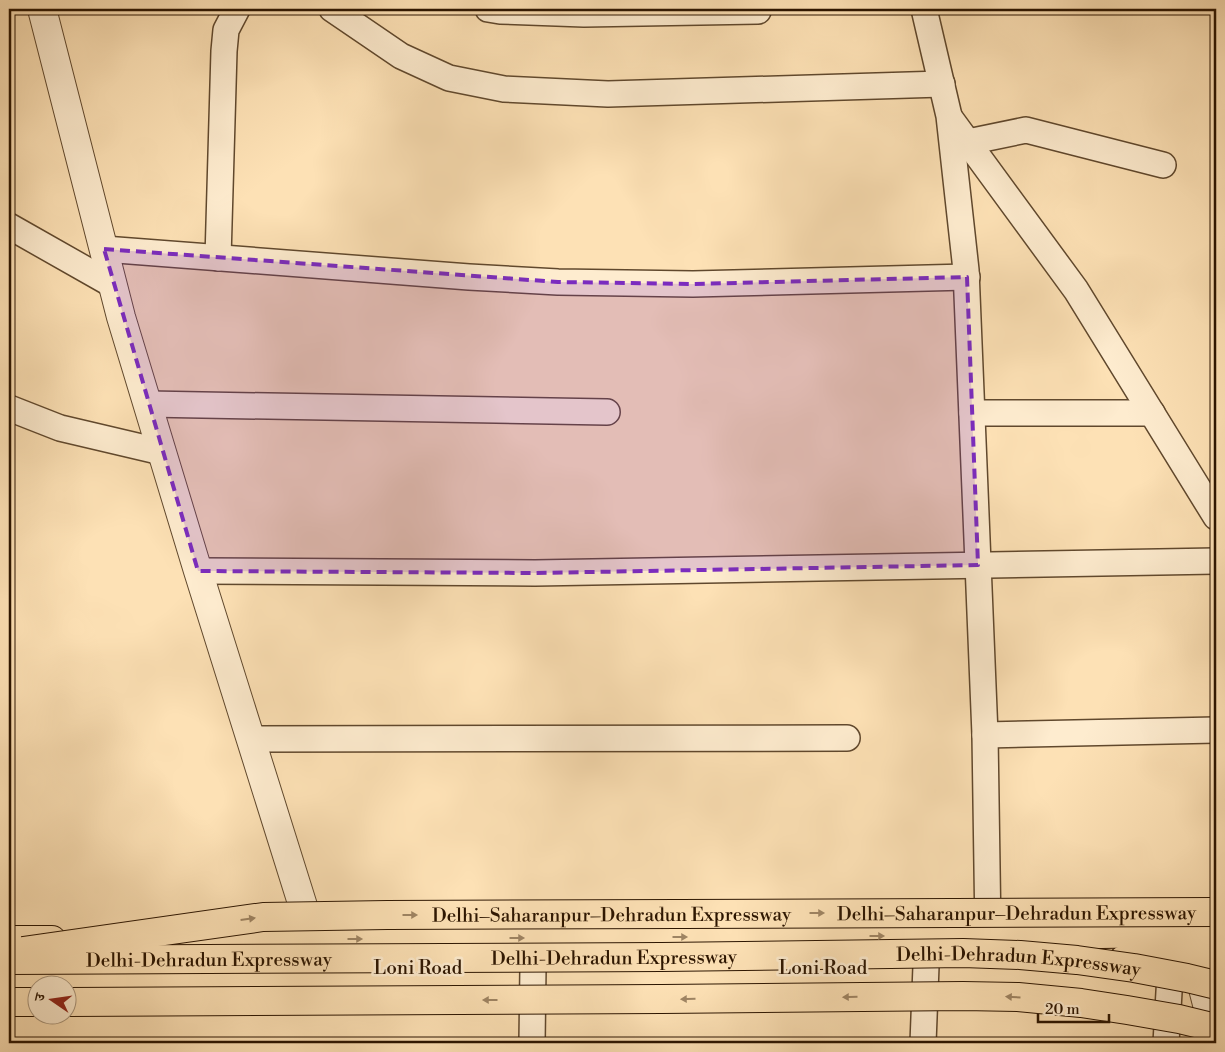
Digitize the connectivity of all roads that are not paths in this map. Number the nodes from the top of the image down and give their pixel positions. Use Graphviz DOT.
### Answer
graph roads {
  1 [pos="42,9"];
  2 [pos="237,9"];
  3 [pos="332,9"];
  4 [pos="488,9"];
  5 [pos="924,9"];
  6 [pos="758,11"];
  7 [pos="942,84"];
  8 [pos="949,116"];
  9 [pos="968,142"];
  10 [pos="1163,165"];
  11 [pos="9,226"];
  12 [pos="104,249"];
  13 [pos="218,258"];
  14 [pos="967,277"];
  15 [pos="113,285"];
  16 [pos="148,404"];
  17 [pos="9,408"];
  18 [pos="607,412"];
  19 [pos="972,413"];
  20 [pos="1152,413"];
  21 [pos="162,452"];
  22 [pos="1216,517"];
  23 [pos="1216,561"];
  24 [pos="978,565"];
  25 [pos="198,571"];
  26 [pos="1216,730"];
  27 [pos="985,735"];
  28 [pos="847,738"];
  29 [pos="252,740"];
  30 [pos="1216,912"];
  31 [pos="988,936"];
  32 [pos="313,939"];
  33 [pos="9,940"];
  34 [pos="1198,948"];
  35 [pos="9,953"];
  36 [pos="9,960"];
  37 [pos="926,966"];
  38 [pos="533,967"];
  39 [pos="9,968"];
  40 [pos="303,968"];
  41 [pos="1216,985"];
  42 [pos="9,1002"];
  43 [pos="28,1002"];
  44 [pos="78,1002"];
  45 [pos="1216,1017"];
  46 [pos="1216,1028"];
  47 [pos="532,1043"];
  48 [pos="923,1043"];
  49 [pos="1166,1043"];
  1 -- 12 [label="street"];
  2 -- 13 [label="street"];
  3 -- 7 [label="street"];
  4 -- 6 [label="street"];
  5 -- 7 [label="street"];
  7 -- 8 [label="street"];
  8 -- 9 [label="street"];
  8 -- 14 [label="street"];
  9 -- 10 [label="street"];
  9 -- 20 [label="street"];
  11 -- 15 [label="street"];
  12 -- 13 [label="street"];
  12 -- 15 [label="street"];
  13 -- 14 [label="street"];
  14 -- 19 [label="street"];
  15 -- 16 [label="street"];
  16 -- 18 [label="street"];
  16 -- 21 [label="street"];
  17 -- 21 [label="street"];
  19 -- 20 [label="street"];
  19 -- 24 [label="street"];
  20 -- 22 [label="street"];
  21 -- 25 [label="street"];
  23 -- 24 [label="street"];
  24 -- 25 [label="street"];
  24 -- 27 [label="street"];
  25 -- 29 [label="street"];
  26 -- 27 [label="street"];
  27 -- 31 [label="street"];
  28 -- 29 [label="street"];
  29 -- 32 [label="street"];
  35 -- 30 [label="highway, Delhi–Saharanpur–Dehradun Expressway, one-way, bridge"];
  32 -- 31 [label="highway, Loni Road, one-way"];
  31 -- 34 [label="highway, Loni Road"];
  32 -- 33 [label="highway, Loni Road"];
  32 -- 40 [label="street"];
  34 -- 37 [label="highway, Loni Road"];
  34 -- 45 [label="street"];
  34 -- 49 [label="street"];
  36 -- 41 [label="highway, Delhi-Dehradun Expressway, bridge"];
  37 -- 38 [label="highway, Loni Road"];
  37 -- 48 [label="street"];
  38 -- 40 [label="highway, Loni Road"];
  38 -- 47 [label="street"];
  39 -- 40 [label="highway, Loni Road"];
  42 -- 43 [label="highway"];
  46 -- 44 [label="highway, Delhi-Dehradun Expressway, one-way, bridge"];
}
